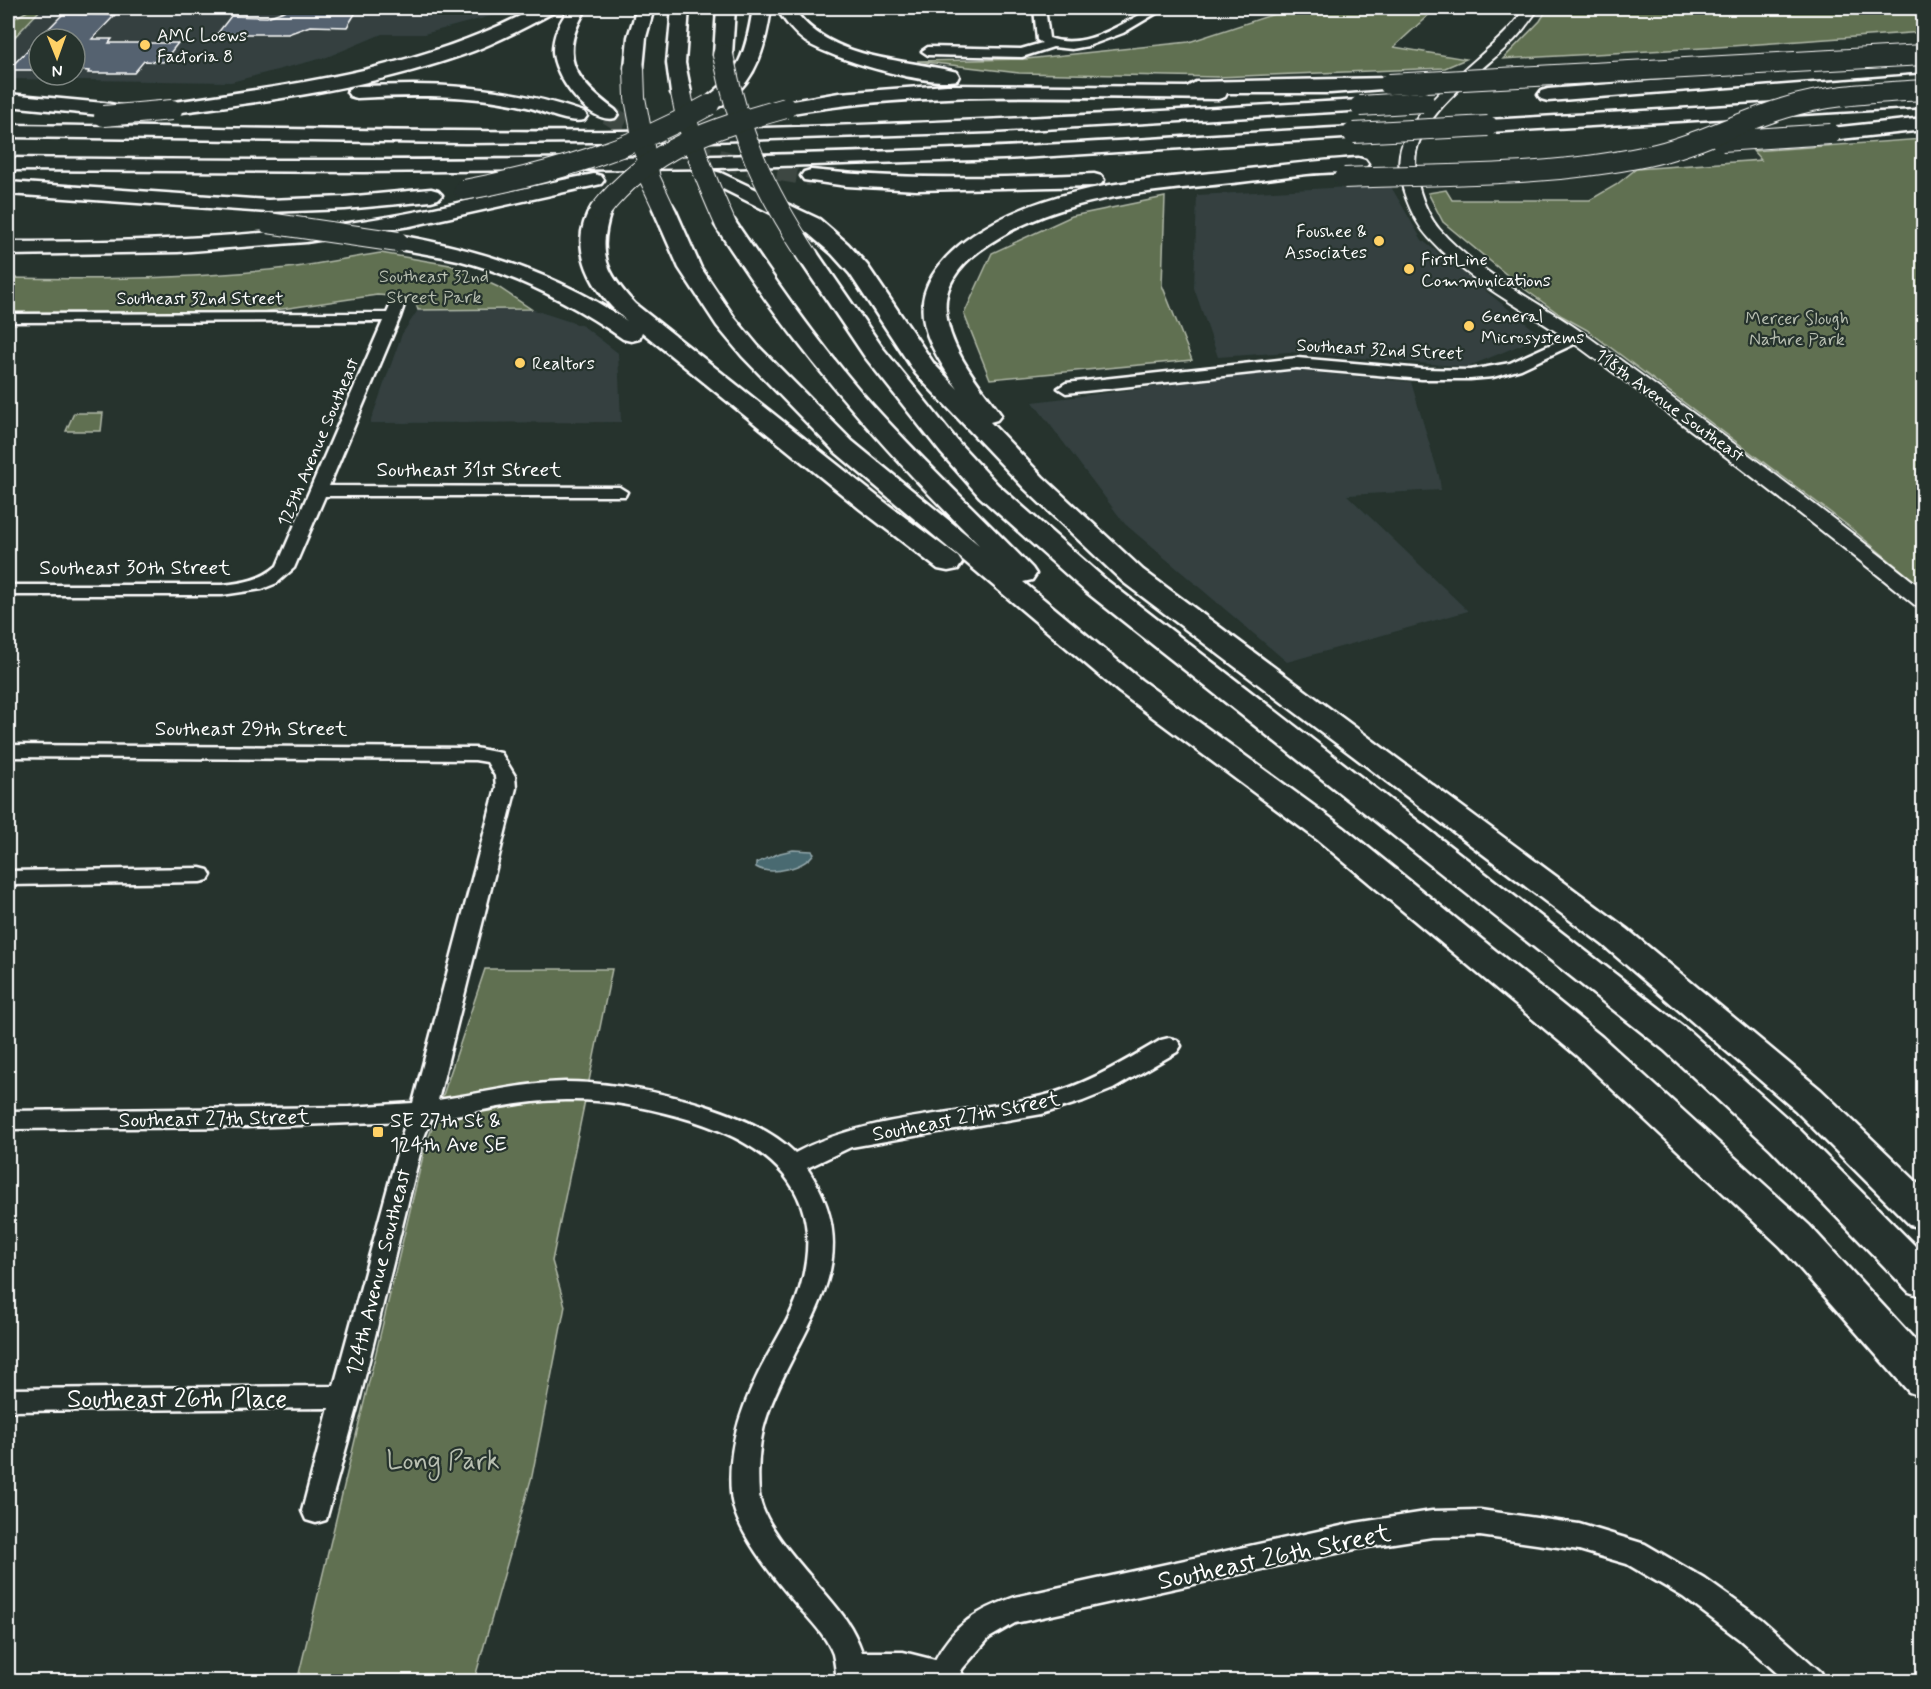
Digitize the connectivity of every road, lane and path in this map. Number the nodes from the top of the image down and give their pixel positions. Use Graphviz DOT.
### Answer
graph roads {
  1 [pos="548,8"];
  2 [pos="578,8"];
  3 [pos="645,8"];
  4 [pos="680,8"];
  5 [pos="726,8"];
  6 [pos="762,8"];
  7 [pos="785,8"];
  8 [pos="1039,8"];
  9 [pos="1159,8"];
  10 [pos="1532,8"];
  11 [pos="1052,44"];
  12 [pos="1923,45"];
  13 [pos="928,51"];
  14 [pos="1923,55"];
  15 [pos="1923,66"];
  16 [pos="1635,71"];
  17 [pos="1923,75"];
  18 [pos="1338,87"];
  19 [pos="1923,90"];
  20 [pos="1548,95"];
  21 [pos="1525,96"];
  22 [pos="8,100"];
  23 [pos="1466,100"];
  24 [pos="1923,101"];
  25 [pos="172,109"];
  26 [pos="1272,111"];
  27 [pos="1923,111"];
  28 [pos="608,114"];
  29 [pos="1687,115"];
  30 [pos="577,116"];
  31 [pos="8,121"];
  32 [pos="1923,124"];
  33 [pos="1923,130"];
  34 [pos="8,131"];
  35 [pos="1831,134"];
  36 [pos="868,158"];
  37 [pos="8,164"];
  38 [pos="1324,166"];
  39 [pos="1351,171"];
  40 [pos="811,176"];
  41 [pos="714,177"];
  42 [pos="8,190"];
  43 [pos="1087,196"];
  44 [pos="8,239"];
  45 [pos="165,245"];
  46 [pos="8,249"];
  47 [pos="395,311"];
  48 [pos="8,318"];
  49 [pos="1578,338"];
  50 [pos="1066,388"];
  51 [pos="1034,483"];
  52 [pos="319,491"];
  53 [pos="619,492"];
  54 [pos="869,503"];
  55 [pos="262,585"];
  56 [pos="8,590"];
  57 [pos="1923,601"];
  58 [pos="1130,686"];
  59 [pos="1215,747"];
  60 [pos="8,751"];
  61 [pos="494,757"];
  62 [pos="200,875"];
  63 [pos="8,878"];
  64 [pos="1169,1046"];
  65 [pos="420,1112"];
  66 [pos="8,1120"];
  67 [pos="793,1165"];
  68 [pos="1923,1214"];
  69 [pos="1923,1281"];
  70 [pos="1923,1380"];
  71 [pos="346,1396"];
  72 [pos="8,1400"];
  73 [pos="316,1511"];
  74 [pos="851,1674"];
  75 [pos="947,1679"];
  76 [pos="1810,1682"];
  1 -- 25 [label="highway"];
  2 -- 28 [label="highway"];
  3 -- 58 [label="highway, bridge"];
  4 -- 58 [label="highway, bridge"];
  5 -- 69 [label="highway, bridge"];
  6 -- 42 [label="highway, bridge"];
  7 -- 18 [label="highway"];
  8 -- 11 [label="street"];
  9 -- 11 [label="street"];
  10 -- 49 [label="street, 118th Avenue Southeast"];
  11 -- 13 [label="street"];
  12 -- 16 [label="highway, bridge"];
  14 -- 16 [label="highway, bridge"];
  15 -- 20 [label="highway"];
  16 -- 18 [label="highway, bridge"];
  17 -- 20 [label="highway"];
  18 -- 54 [label="highway, bridge"];
  19 -- 39 [label="highway, bridge"];
  20 -- 21 [label="highway"];
  22 -- 26 [label="highway"];
  23 -- 26 [label="highway, bridge"];
  24 -- 29 [label="highway, bridge"];
  25 -- 30 [label="highway"];
  25 -- 31 [label="highway, bridge"];
  26 -- 34 [label="highway"];
  27 -- 29 [label="highway, bridge"];
  29 -- 36 [label="highway, bridge"];
  32 -- 35 [label="highway"];
  33 -- 35 [label="highway"];
  35 -- 39 [label="highway, bridge"];
  36 -- 37 [label="highway"];
  36 -- 45 [label="highway"];
  38 -- 39 [label="highway"];
  38 -- 40 [label="highway"];
  38 -- 43 [label="highway"];
  39 -- 43 [label="highway"];
  41 -- 51 [label="highway"];
  42 -- 54 [label="highway, bridge"];
  43 -- 51 [label="highway"];
  44 -- 45 [label="highway"];
  45 -- 46 [label="highway"];
  47 -- 48 [label="street, Southeast 32nd Street"];
  47 -- 52 [label="street, 125th Avenue Southeast"];
  49 -- 50 [label="street, Southeast 32nd Street"];
  49 -- 57 [label="street, 118th Avenue Southeast"];
  51 -- 68 [label="highway"];
  52 -- 53 [label="street, Southeast 31st Street"];
  52 -- 55 [label="street, 125th Avenue Southeast"];
  54 -- 59 [label="highway"];
  55 -- 56 [label="street, Southeast 30th Street"];
  58 -- 59 [label="highway"];
  59 -- 70 [label="highway"];
  60 -- 61 [label="street, Southeast 29th Street"];
  61 -- 65 [label="street, 124th Avenue Southeast"];
  62 -- 63 [label="street"];
  64 -- 67 [label="street, Southeast 27th Street"];
  65 -- 66 [label="street, Southeast 27th Street"];
  65 -- 67 [label="street, Southeast 27th Street"];
  65 -- 71 [label="street, 124th Avenue Southeast"];
  67 -- 74 [label="street"];
  71 -- 72 [label="street, Southeast 26th Place"];
  71 -- 73 [label="street, 124th Avenue Southeast"];
  74 -- 75 [label="street"];
  75 -- 76 [label="street, Southeast 26th Street"];
}
